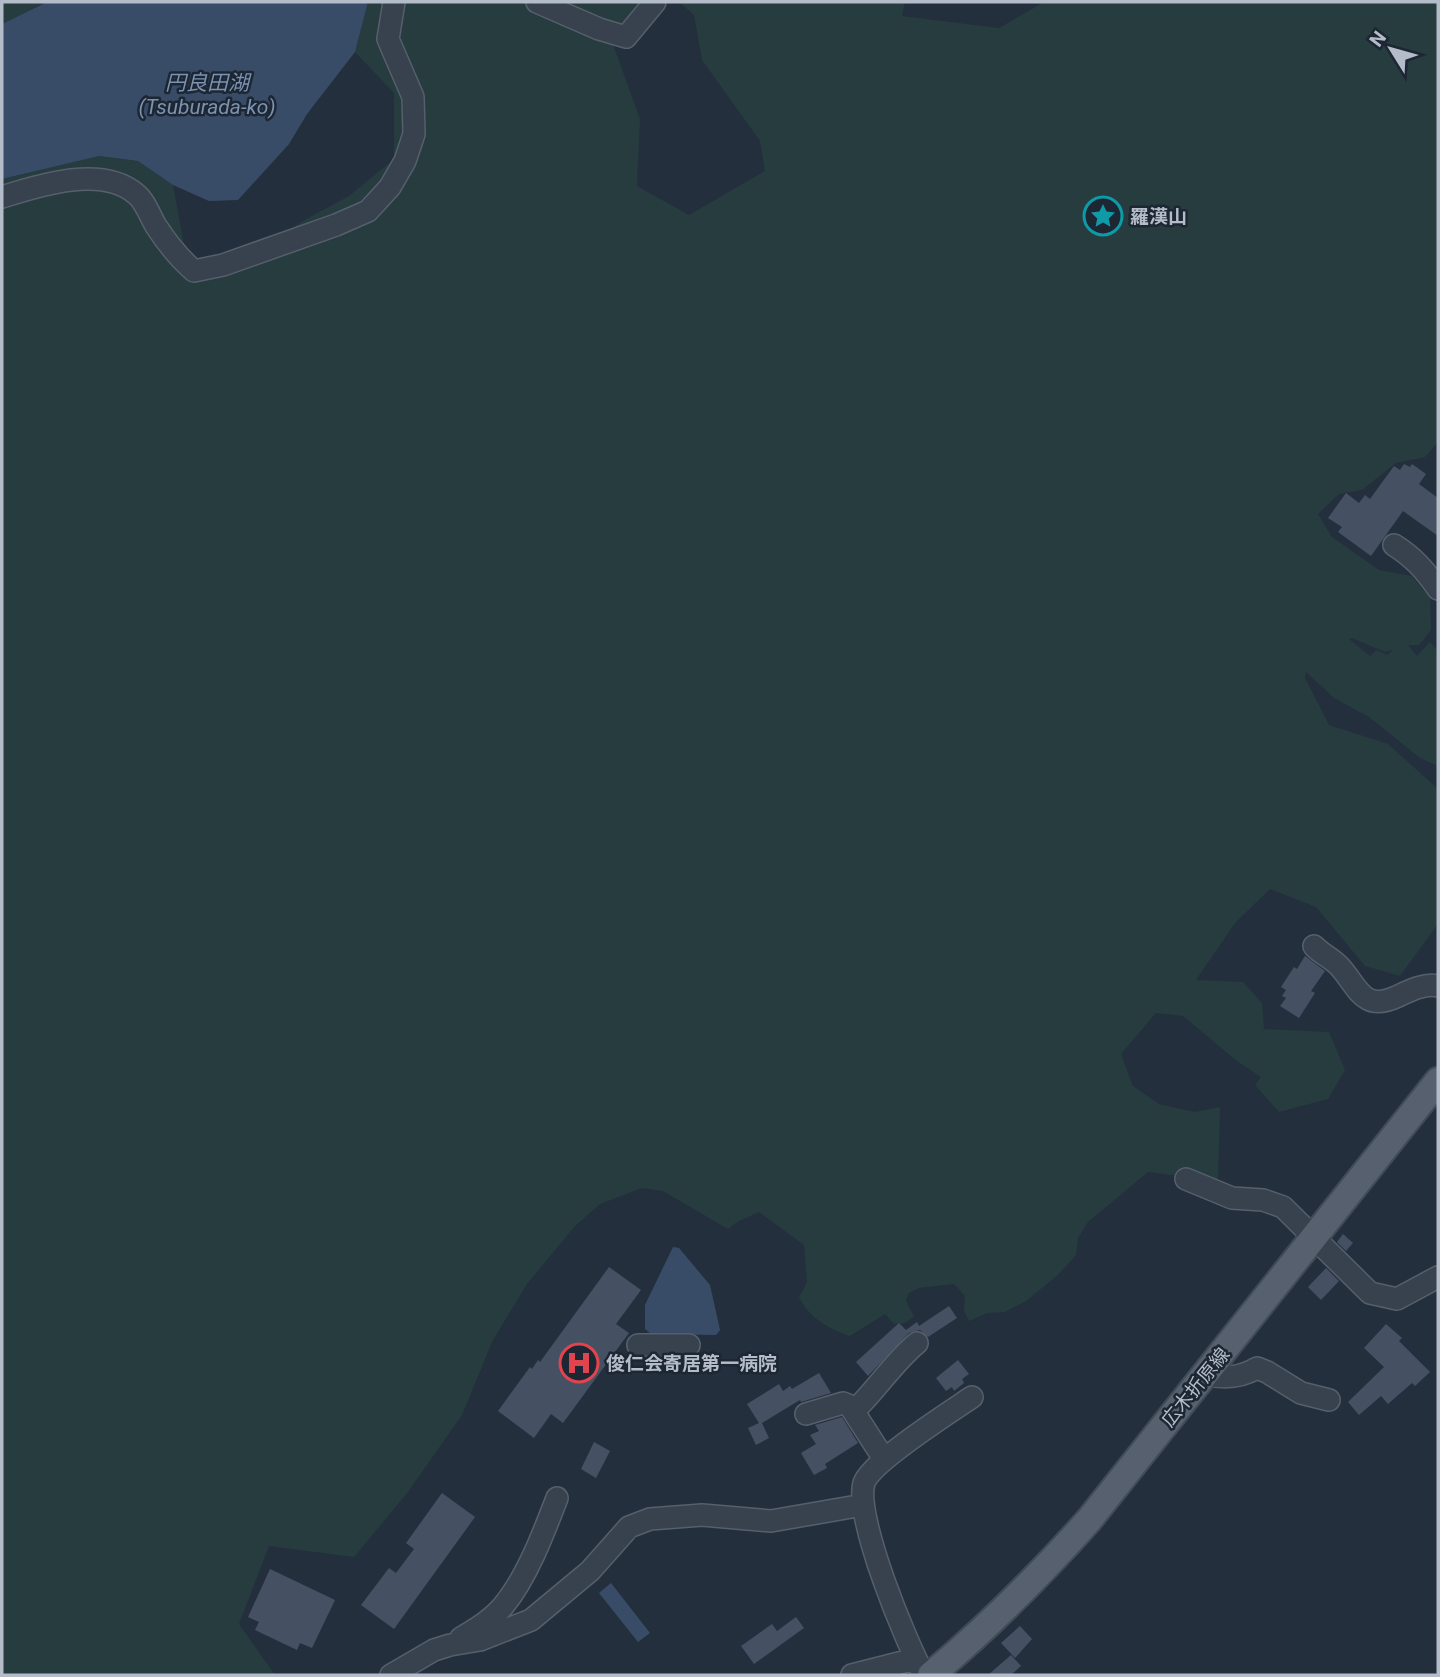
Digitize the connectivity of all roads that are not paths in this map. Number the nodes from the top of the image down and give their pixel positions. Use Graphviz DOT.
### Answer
graph roads {
  1 [pos="394,2"];
  2 [pos="537,2"];
  3 [pos="654,2"];
  4 [pos="2,197"];
  5 [pos="1394,545"];
  6 [pos="1438,589"];
  7 [pos="1314,946"];
  8 [pos="1438,986"];
  9 [pos="1438,1081"];
  10 [pos="1186,1179"];
  11 [pos="1314,1239"];
  12 [pos="1438,1277"];
  13 [pos="917,1343"];
  14 [pos="638,1345"];
  15 [pos="689,1345"];
  16 [pos="1205,1374"];
  17 [pos="972,1397"];
  18 [pos="1329,1400"];
  19 [pos="855,1410"];
  20 [pos="807,1414"];
  21 [pos="884,1460"];
  22 [pos="557,1497"];
  23 [pos="863,1505"];
  24 [pos="450,1645"];
  25 [pos="923,1670"];
  26 [pos="391,1675"];
  27 [pos="852,1675"];
  1 -- 4 [label="street"];
  2 -- 3 [label="street"];
  5 -- 6 [label="street"];
  7 -- 8 [label="street"];
  9 -- 11 [label="main road, 広木折原線"];
  10 -- 11 [label="street"];
  11 -- 12 [label="street"];
  11 -- 16 [label="main road, 広木折原線"];
  13 -- 19 [label="street"];
  14 -- 15 [label="street"];
  16 -- 18 [label="street"];
  16 -- 25 [label="main road, 広木折原線"];
  17 -- 21 [label="street"];
  19 -- 20 [label="street"];
  19 -- 21 [label="street"];
  21 -- 23 [label="street"];
  22 -- 24 [label="street"];
  23 -- 24 [label="street"];
  23 -- 25 [label="street"];
  24 -- 26 [label="street"];
  25 -- 27 [label="street"];
}
